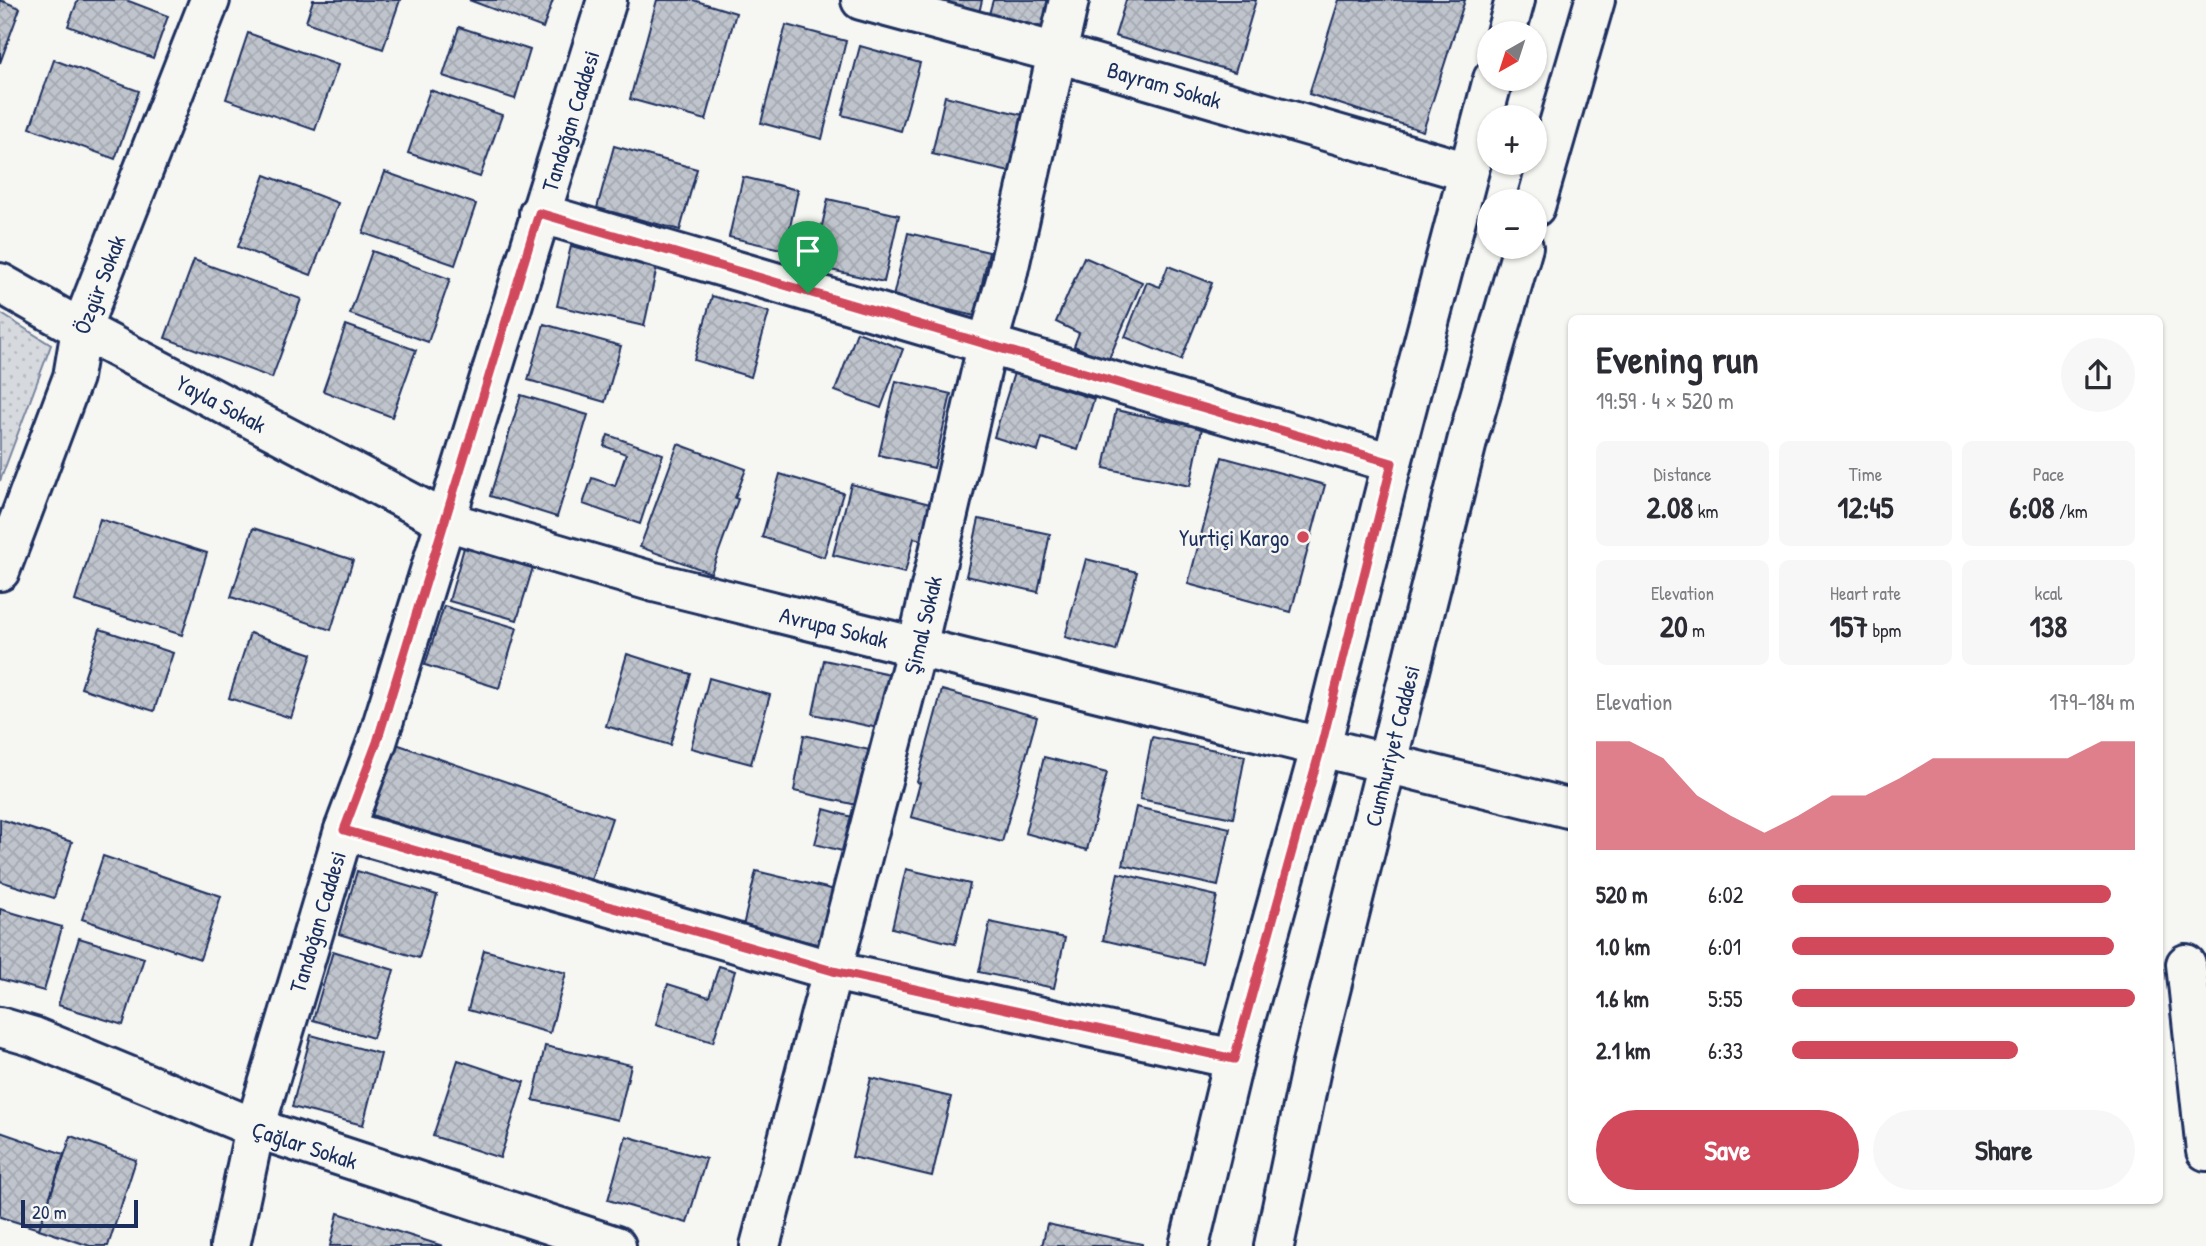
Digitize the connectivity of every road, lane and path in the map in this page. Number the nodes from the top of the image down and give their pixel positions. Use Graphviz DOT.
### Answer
graph roads {
  1 [pos="210,0"];
  2 [pos="607,0"];
  3 [pos="861,0"];
  4 [pos="1069,0"];
  5 [pos="1515,0"];
  6 [pos="1595,0"];
  7 [pos="1509,21"];
  8 [pos="1057,53"];
  9 [pos="1490,91"];
  10 [pos="1468,172"];
  11 [pos="1540,189"];
  12 [pos="539,213"];
  13 [pos="1520,259"];
  14 [pos="0,283"];
  15 [pos="81,329"];
  16 [pos="987,346"];
  17 [pos="1392,463"];
  18 [pos="446,521"];
  19 [pos="0,571"];
  20 [pos="917,647"];
  21 [pos="1321,747"];
  22 [pos="1388,763"];
  23 [pos="1568,808"];
  24 [pos="344,830"];
  25 [pos="2184,964"];
  26 [pos="833,971"];
  27 [pos="0,1027"];
  28 [pos="1234,1059"];
  29 [pos="255,1128"];
  30 [pos="2206,1151"];
  31 [pos="230,1246"];
  32 [pos="616,1246"];
  33 [pos="760,1246"];
  34 [pos="1189,1246"];
  35 [pos="1274,1246"];
  1 -- 15 [label="street, Özgür Sokak"];
  2 -- 12 [label="street, Tandoğan Caddesi"];
  3 -- 8 [label="street, Bayram Sokak"];
  4 -- 8 [label="street, Şimal Sokak"];
  5 -- 7 [label="street"];
  6 -- 11 [label="street"];
  8 -- 10 [label="street, Bayram Sokak"];
  8 -- 16 [label="street, Şimal Sokak"];
  9 -- 10 [label="street"];
  10 -- 17 [label="street"];
  12 -- 16 [label="street"];
  12 -- 18 [label="street, Tandoğan Caddesi"];
  13 -- 22 [label="street, Cumhuriyet Caddesi"];
  14 -- 15 [label="street, Yayla Sokak"];
  15 -- 18 [label="street, Yayla Sokak"];
  15 -- 19 [label="street, Özgür Sokak"];
  16 -- 17 [label="street"];
  16 -- 20 [label="street, Şimal Sokak"];
  17 -- 21 [label="street"];
  18 -- 20 [label="street, Avrupa Sokak"];
  18 -- 24 [label="street, Tandoğan Caddesi"];
  20 -- 21 [label="street, Avrupa Sokak"];
  20 -- 26 [label="street, Şimal Sokak"];
  21 -- 22 [label="street, Avrupa Sokak"];
  21 -- 28 [label="street"];
  22 -- 23 [label="street, Avrupa Sokak"];
  22 -- 35 [label="street, Cumhuriyet Caddesi"];
  24 -- 26 [label="street"];
  24 -- 29 [label="street, Tandoğan Caddesi"];
  25 -- 30 [label="street"];
  26 -- 28 [label="street"];
  26 -- 33 [label="street, Şimal Sokak"];
  27 -- 29 [label="street, Çağlar Sokak"];
  28 -- 34 [label="street"];
  29 -- 31 [label="street, Tandoğan Caddesi"];
  29 -- 32 [label="street, Çağlar Sokak"];
}
